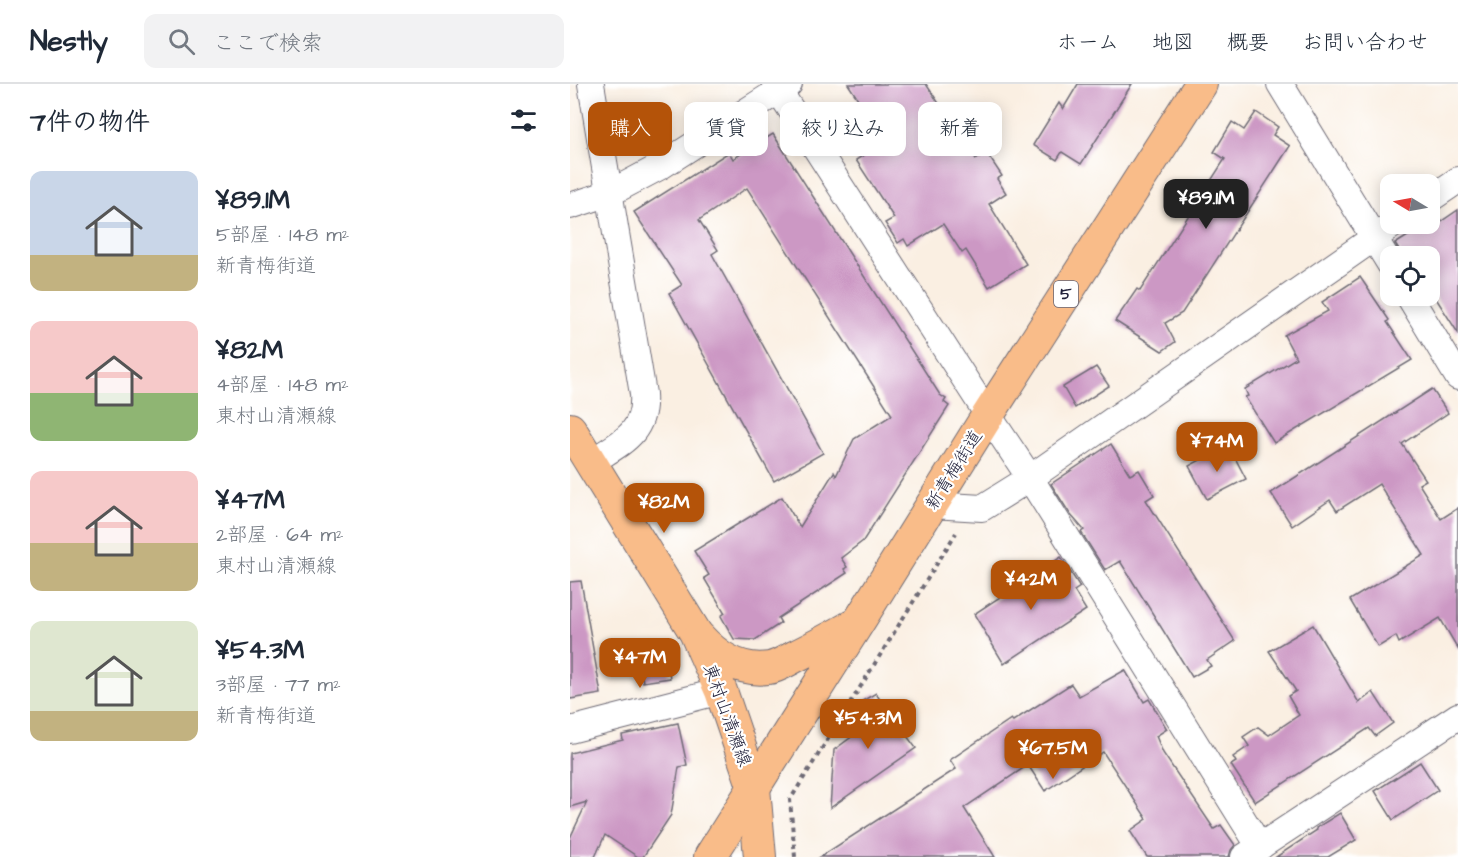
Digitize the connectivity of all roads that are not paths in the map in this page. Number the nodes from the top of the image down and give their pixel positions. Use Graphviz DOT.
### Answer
graph roads {
  1 [pos="591,84"];
  2 [pos="1201,84"];
  3 [pos="1280,84"];
  4 [pos="784,87"];
  5 [pos="1458,180"];
  6 [pos="1440,192"];
  7 [pos="610,193"];
  8 [pos="570,206"];
  9 [pos="1380,224"];
  10 [pos="1380,233"];
  11 [pos="1415,306"];
  12 [pos="1458,377"];
  13 [pos="988,415"];
  14 [pos="570,429"];
  15 [pos="591,462"];
  16 [pos="1030,478"];
  17 [pos="932,505"];
  18 [pos="858,623"];
  19 [pos="694,632"];
  20 [pos="721,691"];
  21 [pos="1458,716"];
  22 [pos="570,730"];
  23 [pos="754,789"];
  24 [pos="1252,852"];
  25 [pos="710,857"];
  26 [pos="760,857"];
  1 -- 7 [label="street"];
  2 -- 13 [label="main road, 新青梅街道 / 5"];
  3 -- 9 [label="street"];
  4 -- 7 [label="street"];
  4 -- 13 [label="street"];
  5 -- 6 [label="street"];
  7 -- 8 [label="street"];
  7 -- 15 [label="street"];
  10 -- 16 [label="street"];
  11 -- 12 [label="street"];
  13 -- 16 [label="street"];
  13 -- 17 [label="main road, 新青梅街道 / 5"];
  14 -- 15 [label="main road, 東村山清瀬線"];
  15 -- 19 [label="main road, 東村山清瀬線"];
  16 -- 17 [label="street"];
  16 -- 24 [label="street"];
  17 -- 18 [label="main road, 新青梅街道 / 5"];
  18 -- 19 [label="main road"];
  18 -- 23 [label="main road, 新青梅街道 / 5"];
  19 -- 20 [label="main road, 東村山清瀬線"];
  20 -- 22 [label="street"];
  20 -- 23 [label="main road, 東村山清瀬線"];
  21 -- 24 [label="street"];
  23 -- 25 [label="main road, 新青梅街道 / 5"];
  23 -- 26 [label="main road, 東村山清瀬線"];
}
